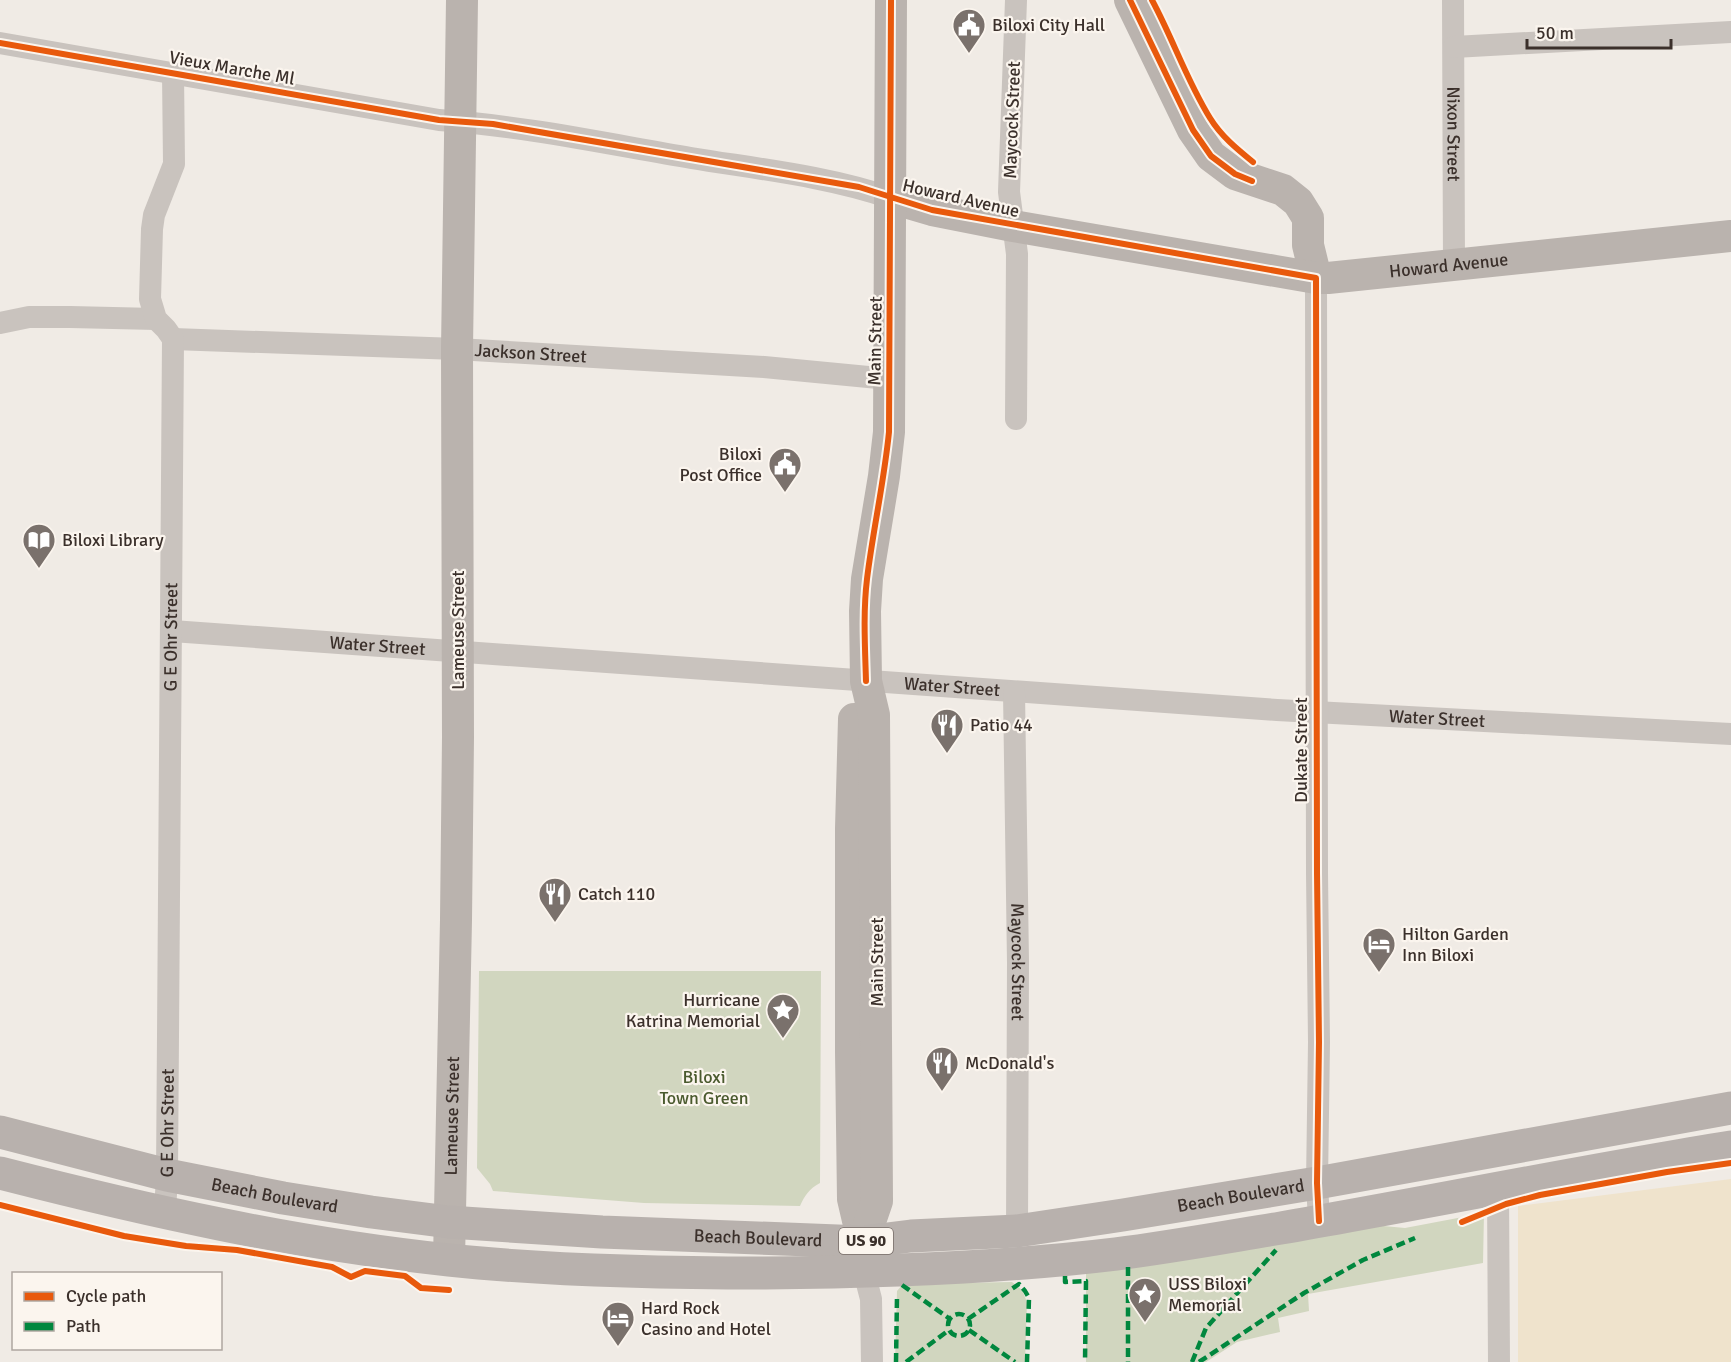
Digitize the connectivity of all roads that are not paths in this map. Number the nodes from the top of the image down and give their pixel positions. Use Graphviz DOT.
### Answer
graph roads {
  1 [pos="462,0"];
  2 [pos="891,0"];
  3 [pos="1016,0"];
  4 [pos="1453,0"];
  5 [pos="1143,3"];
  6 [pos="1731,32"];
  7 [pos="0,43"];
  8 [pos="1454,46"];
  9 [pos="173,73"];
  10 [pos="459,122"];
  11 [pos="891,198"];
  12 [pos="1013,226"];
  13 [pos="1731,236"];
  14 [pos="1454,266"];
  15 [pos="1316,278"];
  16 [pos="156,319"];
  17 [pos="0,323"];
  18 [pos="173,339"];
  19 [pos="457,349"];
  20 [pos="889,379"];
  21 [pos="1016,419"];
  22 [pos="172,631"];
  23 [pos="458,652"];
  24 [pos="866,681"];
  25 [pos="1014,692"];
  26 [pos="1316,712"];
  27 [pos="1731,734"];
  28 [pos="1731,1108"];
  29 [pos="4,1127"];
  30 [pos="1731,1147"];
  31 [pos="0,1173"];
  32 [pos="167,1175"];
  33 [pos="1317,1183"];
  34 [pos="1498,1188"];
  35 [pos="165,1213"];
  36 [pos="1319,1221"];
  37 [pos="449,1222"];
  38 [pos="1017,1231"];
  39 [pos="863,1257"];
  40 [pos="449,1260"];
  41 [pos="872,1362"];
  42 [pos="1500,1362"];
  1 -- 10 [label="street, Lameuse Street"];
  2 -- 11 [label="street, Main Street"];
  3 -- 12 [label="street, Maycock Street"];
  4 -- 8 [label="street, Nixon Street"];
  5 -- 15 [label="street"];
  6 -- 8 [label="street"];
  7 -- 9 [label="street, Vieux Marche Ml"];
  8 -- 14 [label="street, Nixon Street"];
  9 -- 10 [label="street, Vieux Marche Ml"];
  9 -- 16 [label="street"];
  10 -- 11 [label="street, Howard Avenue"];
  10 -- 19 [label="street, Lameuse Street"];
  11 -- 12 [label="street, Howard Avenue"];
  11 -- 20 [label="street, Main Street"];
  12 -- 15 [label="street, Howard Avenue"];
  12 -- 21 [label="street, Maycock Street"];
  13 -- 14 [label="street, Howard Avenue"];
  14 -- 15 [label="street, Howard Avenue"];
  15 -- 26 [label="street, Dukate Street"];
  16 -- 17 [label="street"];
  16 -- 18 [label="street"];
  18 -- 19 [label="street, Jackson Street"];
  18 -- 22 [label="street, G E Ohr Street"];
  19 -- 20 [label="street, Jackson Street"];
  19 -- 23 [label="street, Lameuse Street"];
  20 -- 24 [label="street, Main Street"];
  22 -- 23 [label="street, Water Street"];
  22 -- 32 [label="street, G E Ohr Street"];
  23 -- 24 [label="street, Water Street"];
  23 -- 37 [label="street, Lameuse Street"];
  24 -- 25 [label="street, Water Street"];
  24 -- 39 [label="street, Main Street"];
  25 -- 26 [label="street, Water Street"];
  25 -- 38 [label="street, Maycock Street"];
  26 -- 27 [label="street, Water Street"];
  26 -- 33 [label="street, Dukate Street"];
  28 -- 33 [label="main road, Beach Boulevard / US 90"];
  29 -- 32 [label="main road, Beach Boulevard / US 90"];
  30 -- 34 [label="main road, Beach Boulevard / US 90"];
  31 -- 35 [label="main road, Beach Boulevard / US 90"];
  32 -- 35 [label="street, G E Ohr Street"];
  32 -- 37 [label="main road, Beach Boulevard / US 90"];
  33 -- 36 [label="street, Dukate Street"];
  33 -- 38 [label="main road, Beach Boulevard / US 90"];
  34 -- 36 [label="main road, Beach Boulevard / US 90"];
  34 -- 42 [label="street"];
  35 -- 40 [label="main road, Beach Boulevard / US 90"];
  36 -- 39 [label="main road, Beach Boulevard / US 90"];
  37 -- 39 [label="main road, Beach Boulevard / US 90"];
  37 -- 40 [label="street, Lameuse Street"];
  38 -- 39 [label="main road, Beach Boulevard / US 90"];
  39 -- 40 [label="main road, Beach Boulevard / US 90"];
  39 -- 41 [label="street"];
}
